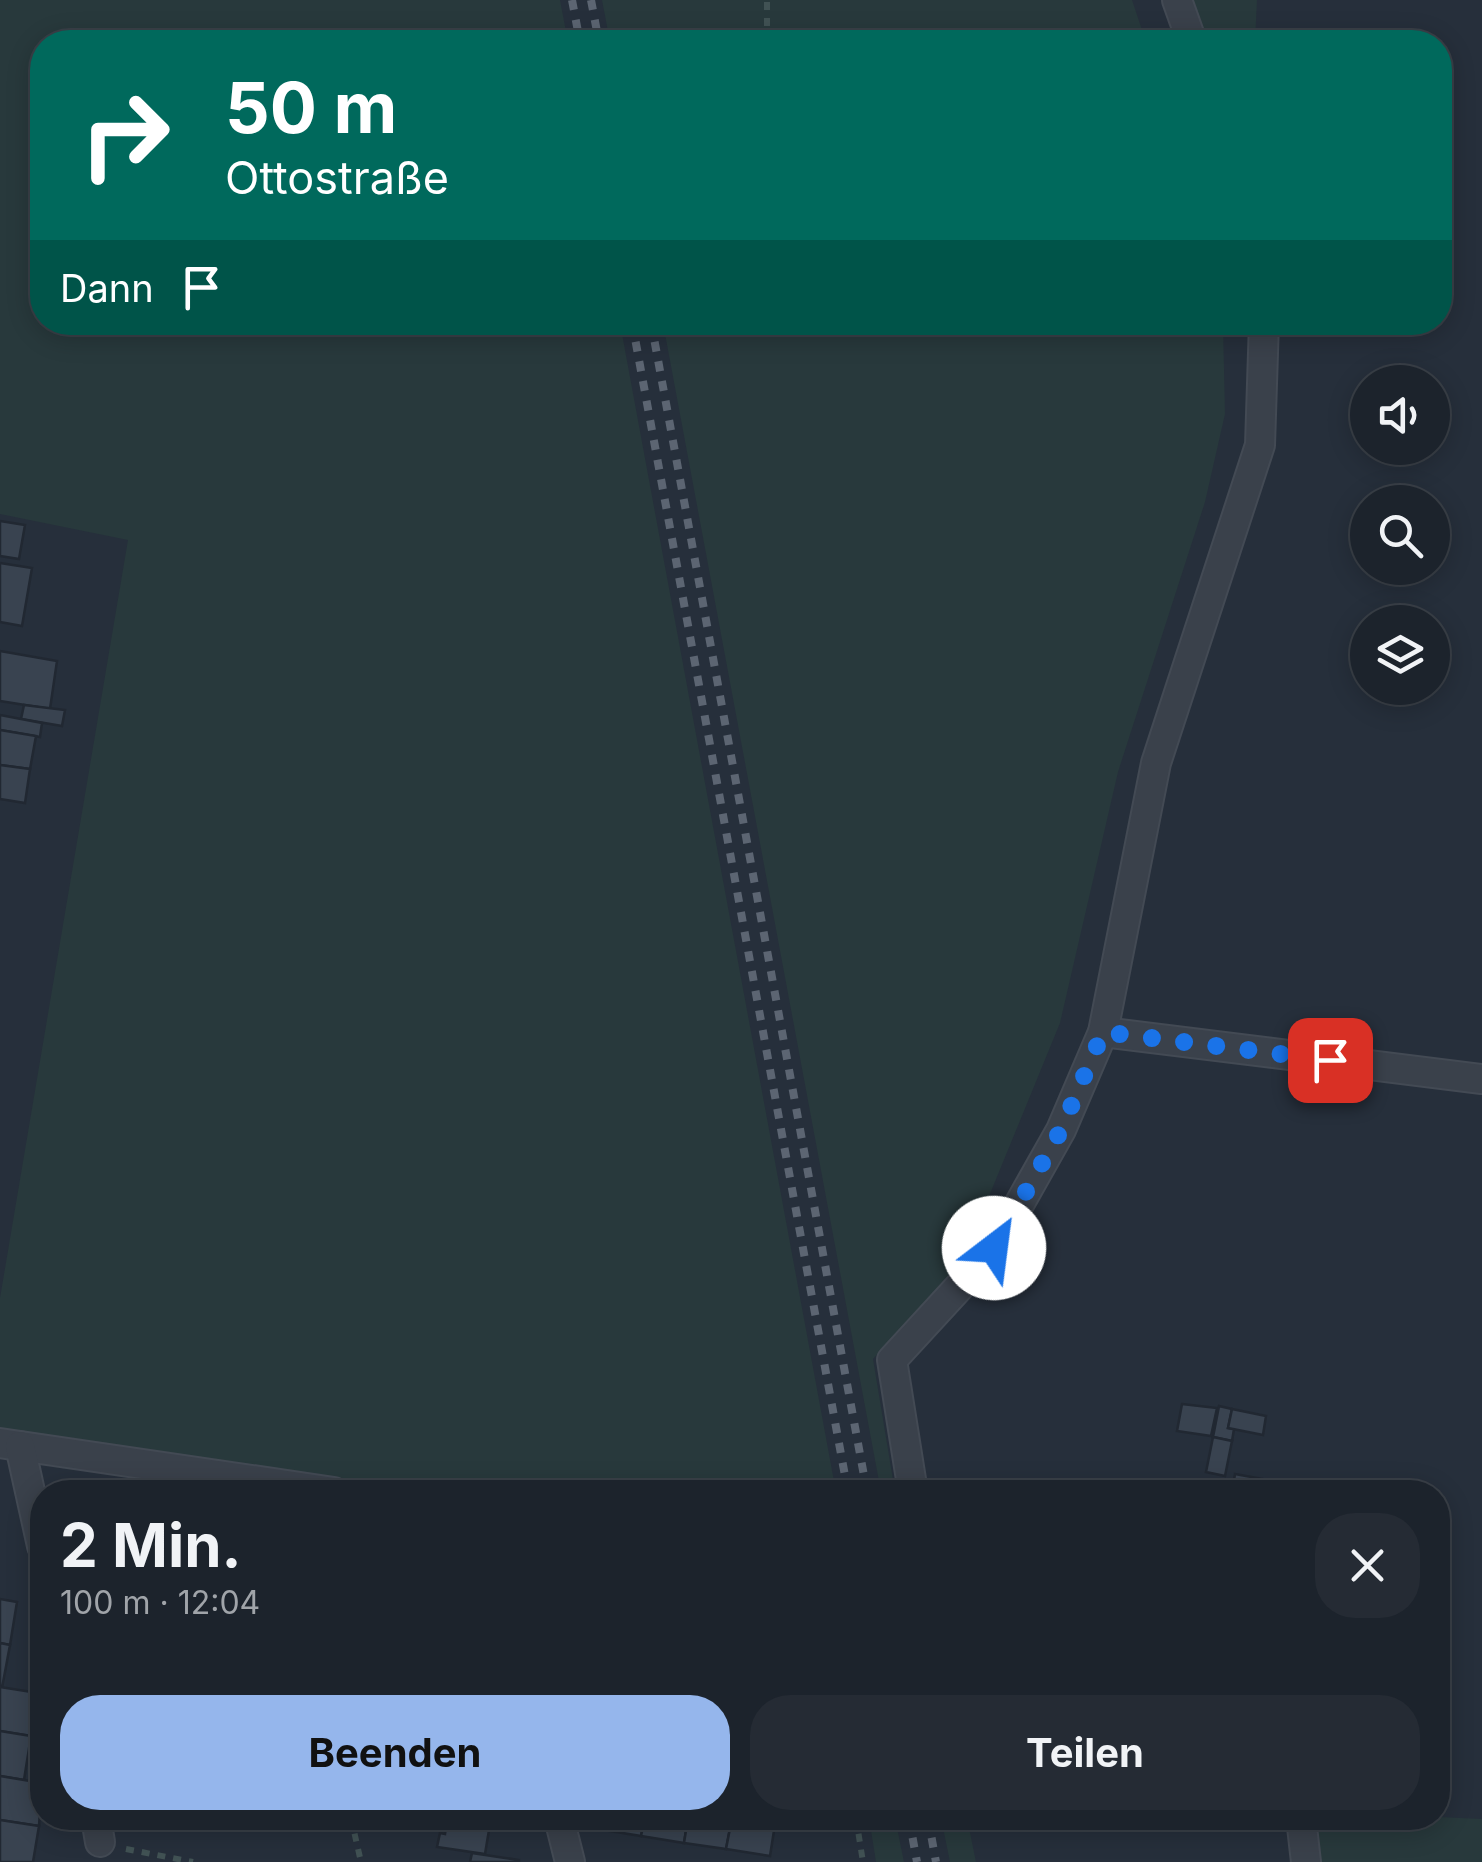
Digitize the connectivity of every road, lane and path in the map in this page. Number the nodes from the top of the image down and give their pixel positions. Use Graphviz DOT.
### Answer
graph roads {
  1 [pos="767,0"];
  2 [pos="1177,0"];
  3 [pos="767,30"];
  4 [pos="1188,30"];
  5 [pos="1264,335"];
  6 [pos="1103,1032"];
  7 [pos="1482,1078"];
  8 [pos="10,1444"];
  9 [pos="253,1480"];
  10 [pos="911,1480"];
  11 [pos="30,1508"];
  12 [pos="98,1830"];
  13 [pos="354,1830"];
  14 [pos="562,1830"];
  15 [pos="858,1830"];
  16 [pos="1302,1830"];
  17 [pos="193,1862"];
  18 [pos="361,1862"];
  19 [pos="570,1862"];
  20 [pos="863,1862"];
  21 [pos="1306,1862"];
  1 -- 3 [label="path"];
  2 -- 4 [label="street"];
  5 -- 6 [label="street"];
  6 -- 7 [label="street"];
  6 -- 10 [label="street"];
  8 -- 9 [label="street"];
  8 -- 11 [label="street"];
  12 -- 17 [label="path"];
  13 -- 18 [label="path"];
  14 -- 19 [label="street"];
  15 -- 20 [label="path"];
  16 -- 21 [label="street"];
}
